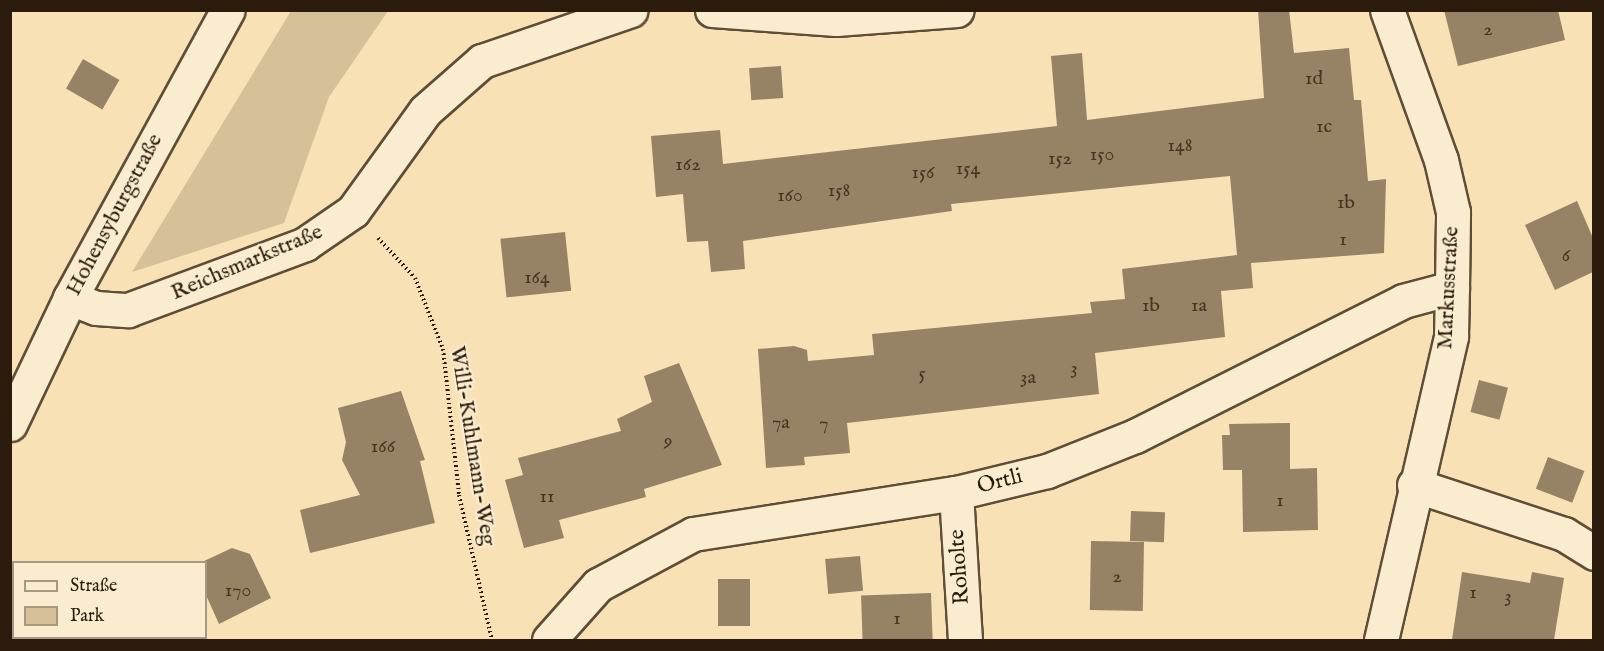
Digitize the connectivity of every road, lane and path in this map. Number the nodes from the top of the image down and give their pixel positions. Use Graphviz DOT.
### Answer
graph roads {
  1 [pos="228,10"];
  2 [pos="631,10"];
  3 [pos="712,10"];
  4 [pos="957,10"];
  5 [pos="1387,10"];
  6 [pos="353,211"];
  7 [pos="1452,288"];
  8 [pos="70,297"];
  9 [pos="10,424"];
  10 [pos="1414,485"];
  11 [pos="956,493"];
  12 [pos="1593,553"];
  13 [pos="492,640"];
  14 [pos="549,640"];
  15 [pos="965,640"];
  16 [pos="1381,640"];
  1 -- 8 [label="street, Hohensyburgstraße"];
  2 -- 6 [label="street, Reichsmarkstraße"];
  3 -- 4 [label="street"];
  5 -- 7 [label="street, Markusstraße"];
  6 -- 8 [label="street, Reichsmarkstraße"];
  6 -- 13 [label="path, Willi-Kuhlmann-Weg"];
  7 -- 10 [label="street, Markusstraße"];
  7 -- 11 [label="street, Ortli"];
  8 -- 9 [label="street, Hohensyburgstraße"];
  10 -- 12 [label="street"];
  10 -- 16 [label="street, Markusstraße"];
  11 -- 14 [label="street, Ortli"];
  11 -- 15 [label="street, Roholte"];
}
